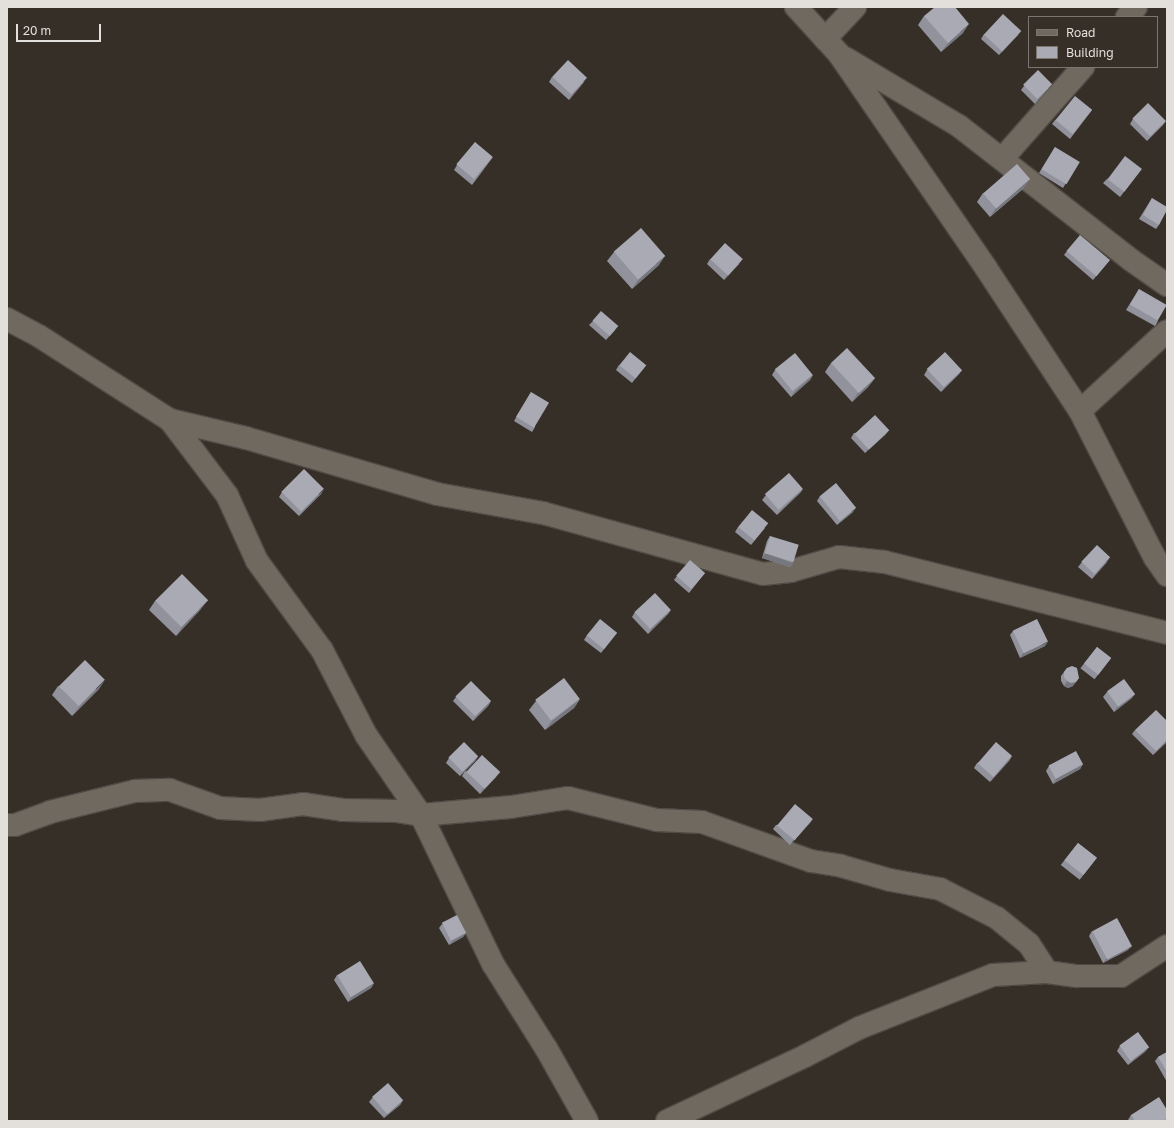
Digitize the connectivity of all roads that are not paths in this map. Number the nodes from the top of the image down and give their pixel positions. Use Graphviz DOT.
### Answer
graph roads {
  1 [pos="796,7"];
  2 [pos="855,7"];
  3 [pos="1136,7"];
  4 [pos="1128,16"];
  5 [pos="832,46"];
  6 [pos="1082,68"];
  7 [pos="1002,159"];
  8 [pos="1167,285"];
  9 [pos="7,319"];
  10 [pos="1167,331"];
  11 [pos="1080,411"];
  12 [pos="170,420"];
  13 [pos="1167,575"];
  14 [pos="1167,632"];
  15 [pos="421,815"];
  16 [pos="7,825"];
  17 [pos="1167,946"];
  18 [pos="1047,972"];
  19 [pos="587,1121"];
  20 [pos="667,1121"];
  1 -- 5 [label="street"];
  2 -- 5 [label="street"];
  3 -- 4 [label="street"];
  5 -- 7 [label="street"];
  5 -- 11 [label="street"];
  6 -- 7 [label="street"];
  7 -- 8 [label="street"];
  9 -- 12 [label="street"];
  10 -- 11 [label="street"];
  11 -- 13 [label="street"];
  12 -- 14 [label="street"];
  12 -- 15 [label="street"];
  15 -- 16 [label="street"];
  15 -- 18 [label="street"];
  15 -- 19 [label="street"];
  17 -- 18 [label="street"];
  18 -- 20 [label="street"];
}
